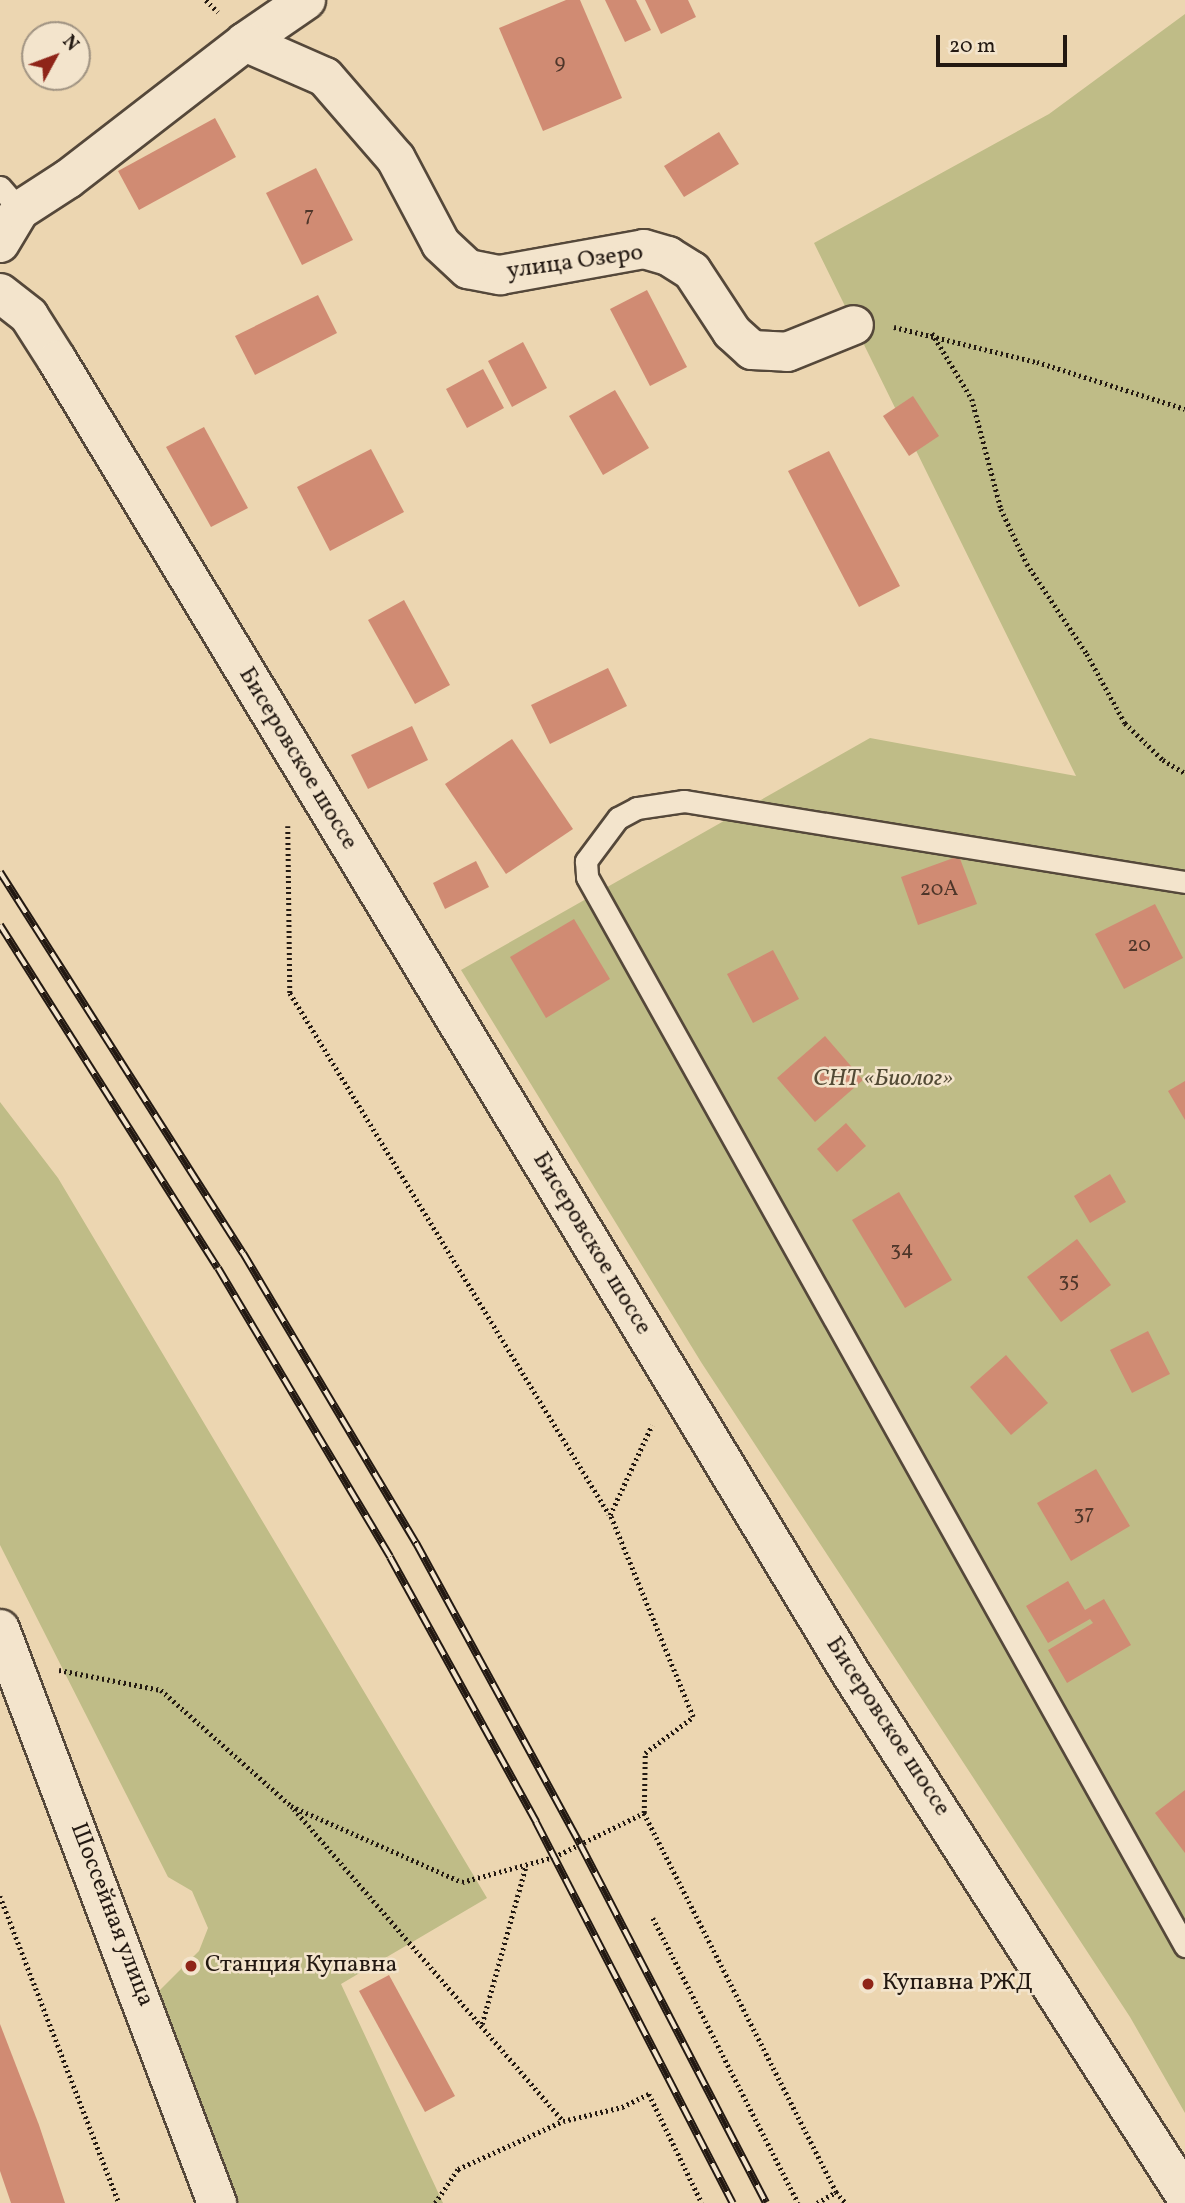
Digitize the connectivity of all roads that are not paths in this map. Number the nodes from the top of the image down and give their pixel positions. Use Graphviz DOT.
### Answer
graph roads {
  1 [pos="306,0"];
  2 [pos="245,42"];
  3 [pos="10,198"];
  4 [pos="0,243"];
  5 [pos="0,293"];
  6 [pos="854,325"];
  7 [pos="1185,882"];
  8 [pos="0,1629"];
  9 [pos="1185,1946"];
  10 [pos="1185,2195"];
  11 [pos="218,2203"];
  1 -- 2 [label="main road"];
  2 -- 3 [label="main road"];
  2 -- 6 [label="main road, улица Озеро"];
  3 -- 4 [label="main road"];
  5 -- 10 [label="main road, Бисеровское шоссе"];
  7 -- 9 [label="lane"];
  8 -- 11 [label="main road, Шоссейная улица"];
}
